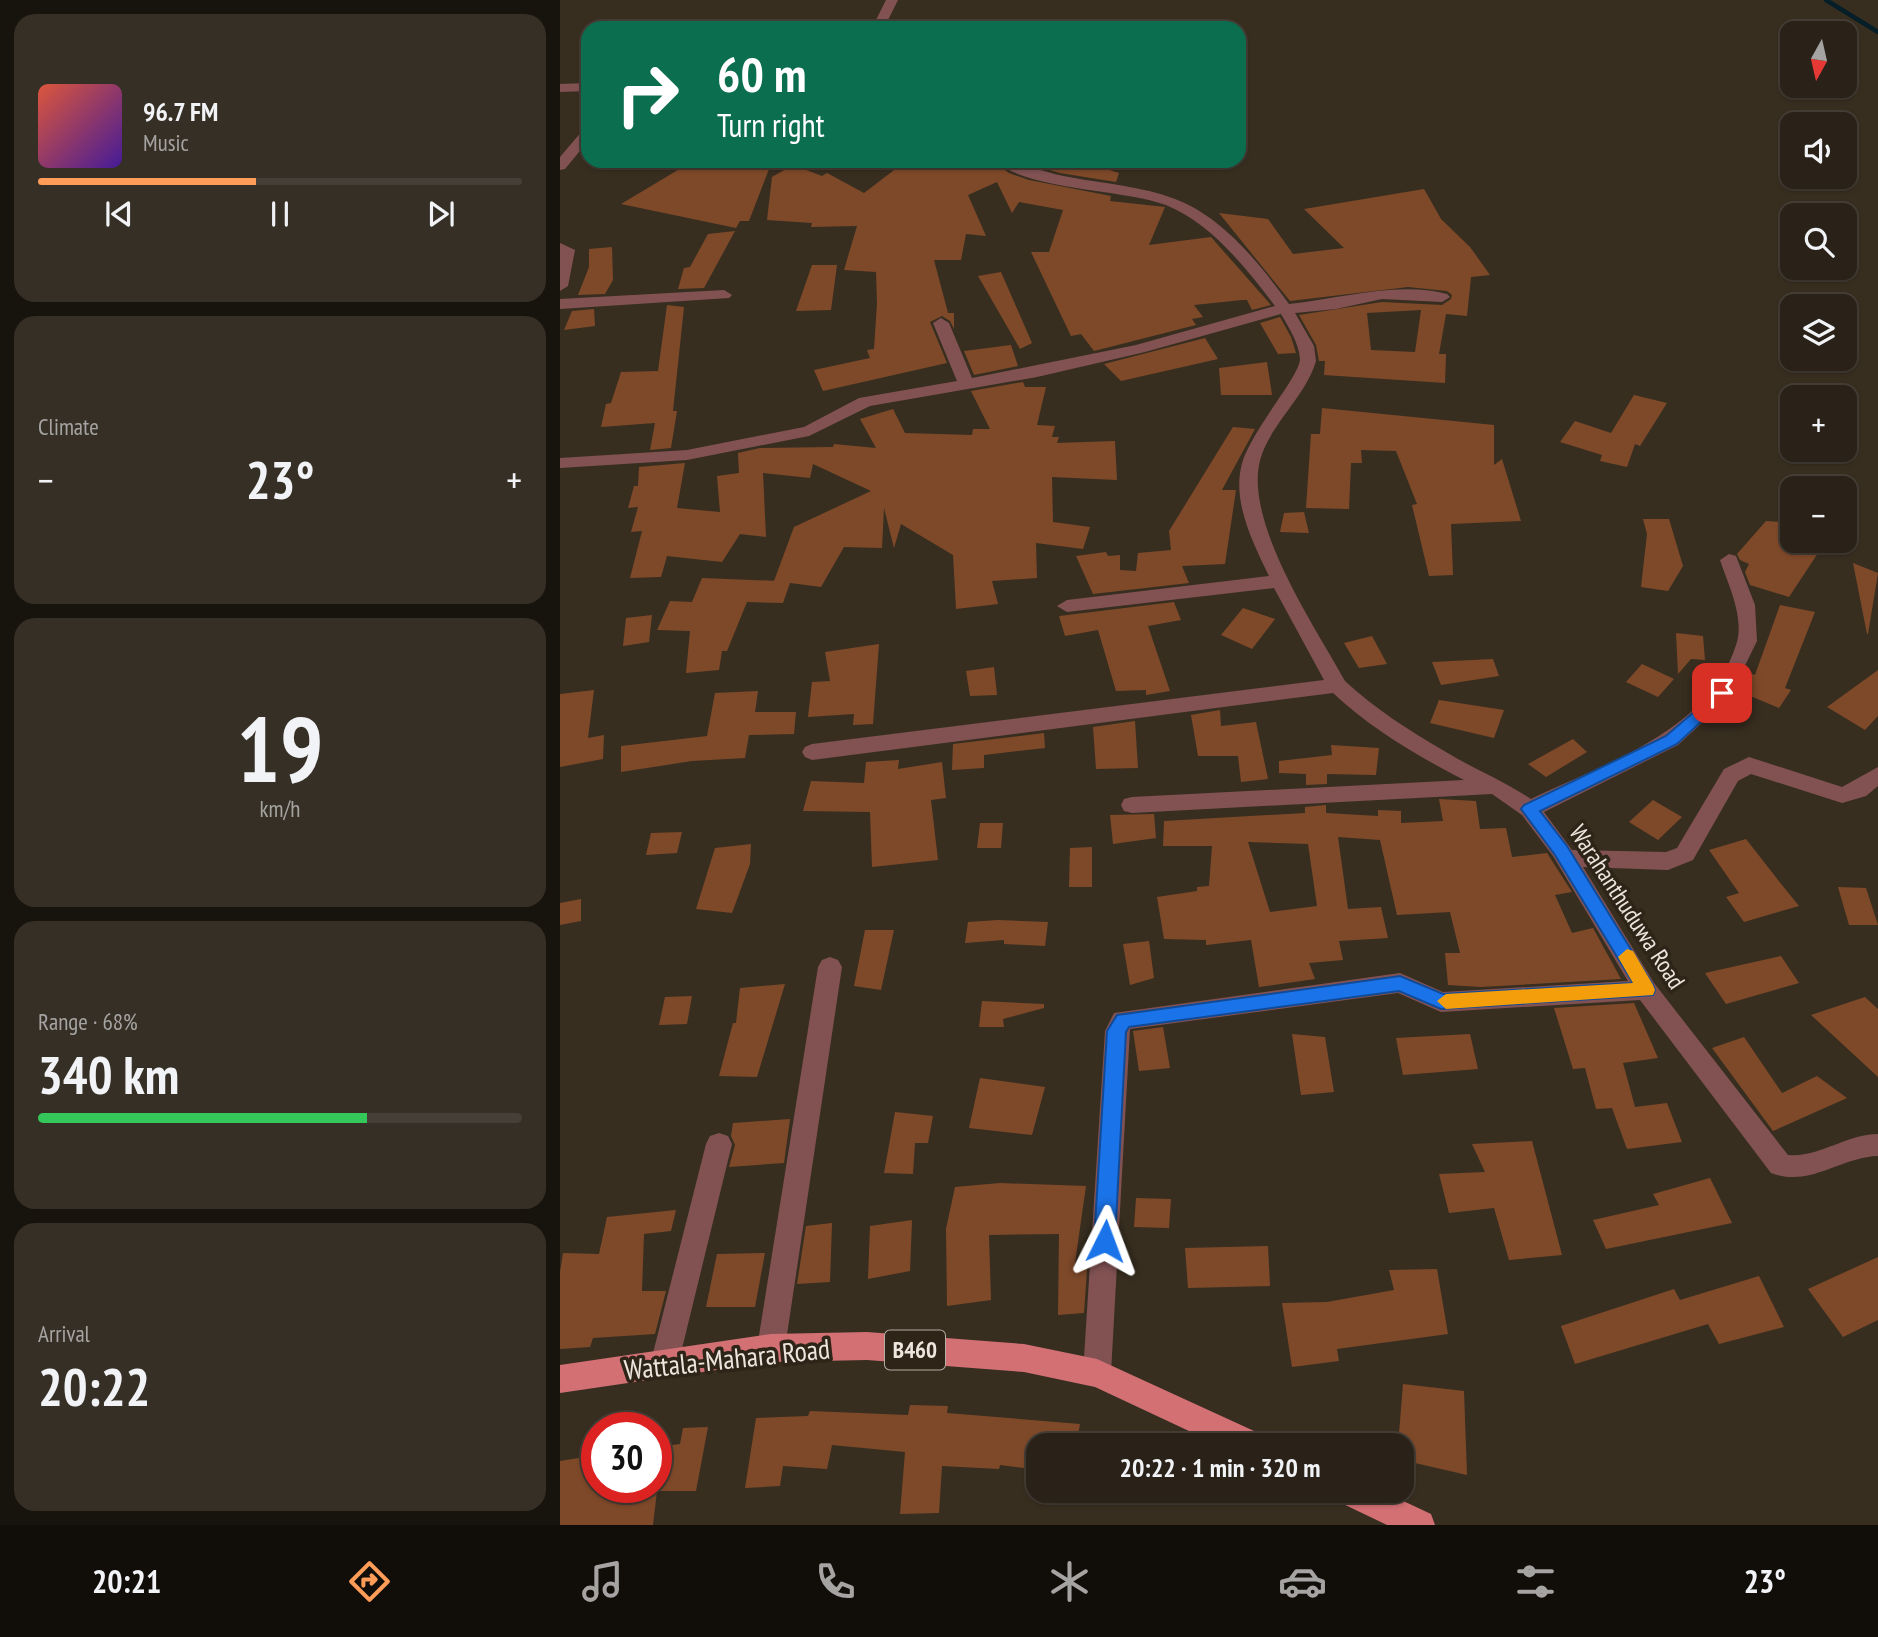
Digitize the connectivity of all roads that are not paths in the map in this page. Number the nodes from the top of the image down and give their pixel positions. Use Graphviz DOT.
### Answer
graph roads {
  1 [pos="891,0"];
  2 [pos="881,21"];
  3 [pos="581,87"];
  4 [pos="560,88"];
  5 [pos="581,141"];
  6 [pos="560,166"];
  7 [pos="1016,168"];
  8 [pos="560,247"];
  9 [pos="560,286"];
  10 [pos="724,295"];
  11 [pos="1442,297"];
  12 [pos="560,304"];
  13 [pos="1283,309"];
  14 [pos="941,323"];
  15 [pos="966,384"];
  16 [pos="560,463"];
  17 [pos="1729,560"];
  18 [pos="1282,581"];
  19 [pos="1067,606"];
  20 [pos="1337,685"];
  21 [pos="811,751"];
  22 [pos="1878,775"];
  23 [pos="1496,786"];
  24 [pos="1132,805"];
  25 [pos="1530,809"];
  26 [pos="1566,858"];
  27 [pos="830,967"];
  28 [pos="1646,990"];
  29 [pos="719,1144"];
  30 [pos="1878,1145"];
  31 [pos="771,1348"];
  32 [pos="665,1361"];
  33 [pos="1097,1373"];
  34 [pos="560,1379"];
  35 [pos="1227,1433"];
  36 [pos="1375,1503"];
  37 [pos="1420,1525"];
  1 -- 2 [label="street"];
  3 -- 4 [label="street"];
  5 -- 6 [label="street"];
  7 -- 13 [label="street, Warahanthuduwa Road"];
  8 -- 9 [label="street"];
  10 -- 12 [label="street"];
  11 -- 13 [label="street"];
  13 -- 15 [label="street"];
  13 -- 18 [label="street, Warahanthuduwa Road"];
  14 -- 15 [label="street"];
  15 -- 16 [label="street"];
  17 -- 25 [label="street"];
  18 -- 19 [label="street"];
  18 -- 20 [label="street, Warahanthuduwa Road"];
  20 -- 21 [label="street"];
  20 -- 23 [label="street, Warahanthuduwa Road"];
  22 -- 26 [label="street"];
  23 -- 24 [label="street"];
  23 -- 25 [label="street, Warahanthuduwa Road"];
  25 -- 26 [label="street, Warahanthuduwa Road"];
  26 -- 28 [label="street, Warahanthuduwa Road"];
  27 -- 31 [label="street"];
  28 -- 30 [label="street, Warahanthuduwa Road"];
  28 -- 33 [label="street"];
  29 -- 32 [label="street"];
  31 -- 32 [label="main road, Wattala-Mahara Road / B460"];
  31 -- 33 [label="main road, Wattala-Mahara Road / B460"];
  32 -- 34 [label="main road, Wattala-Mahara Road / B460"];
  33 -- 35 [label="main road, Wattala-Mahara Road / B460"];
  36 -- 37 [label="main road"];
}
